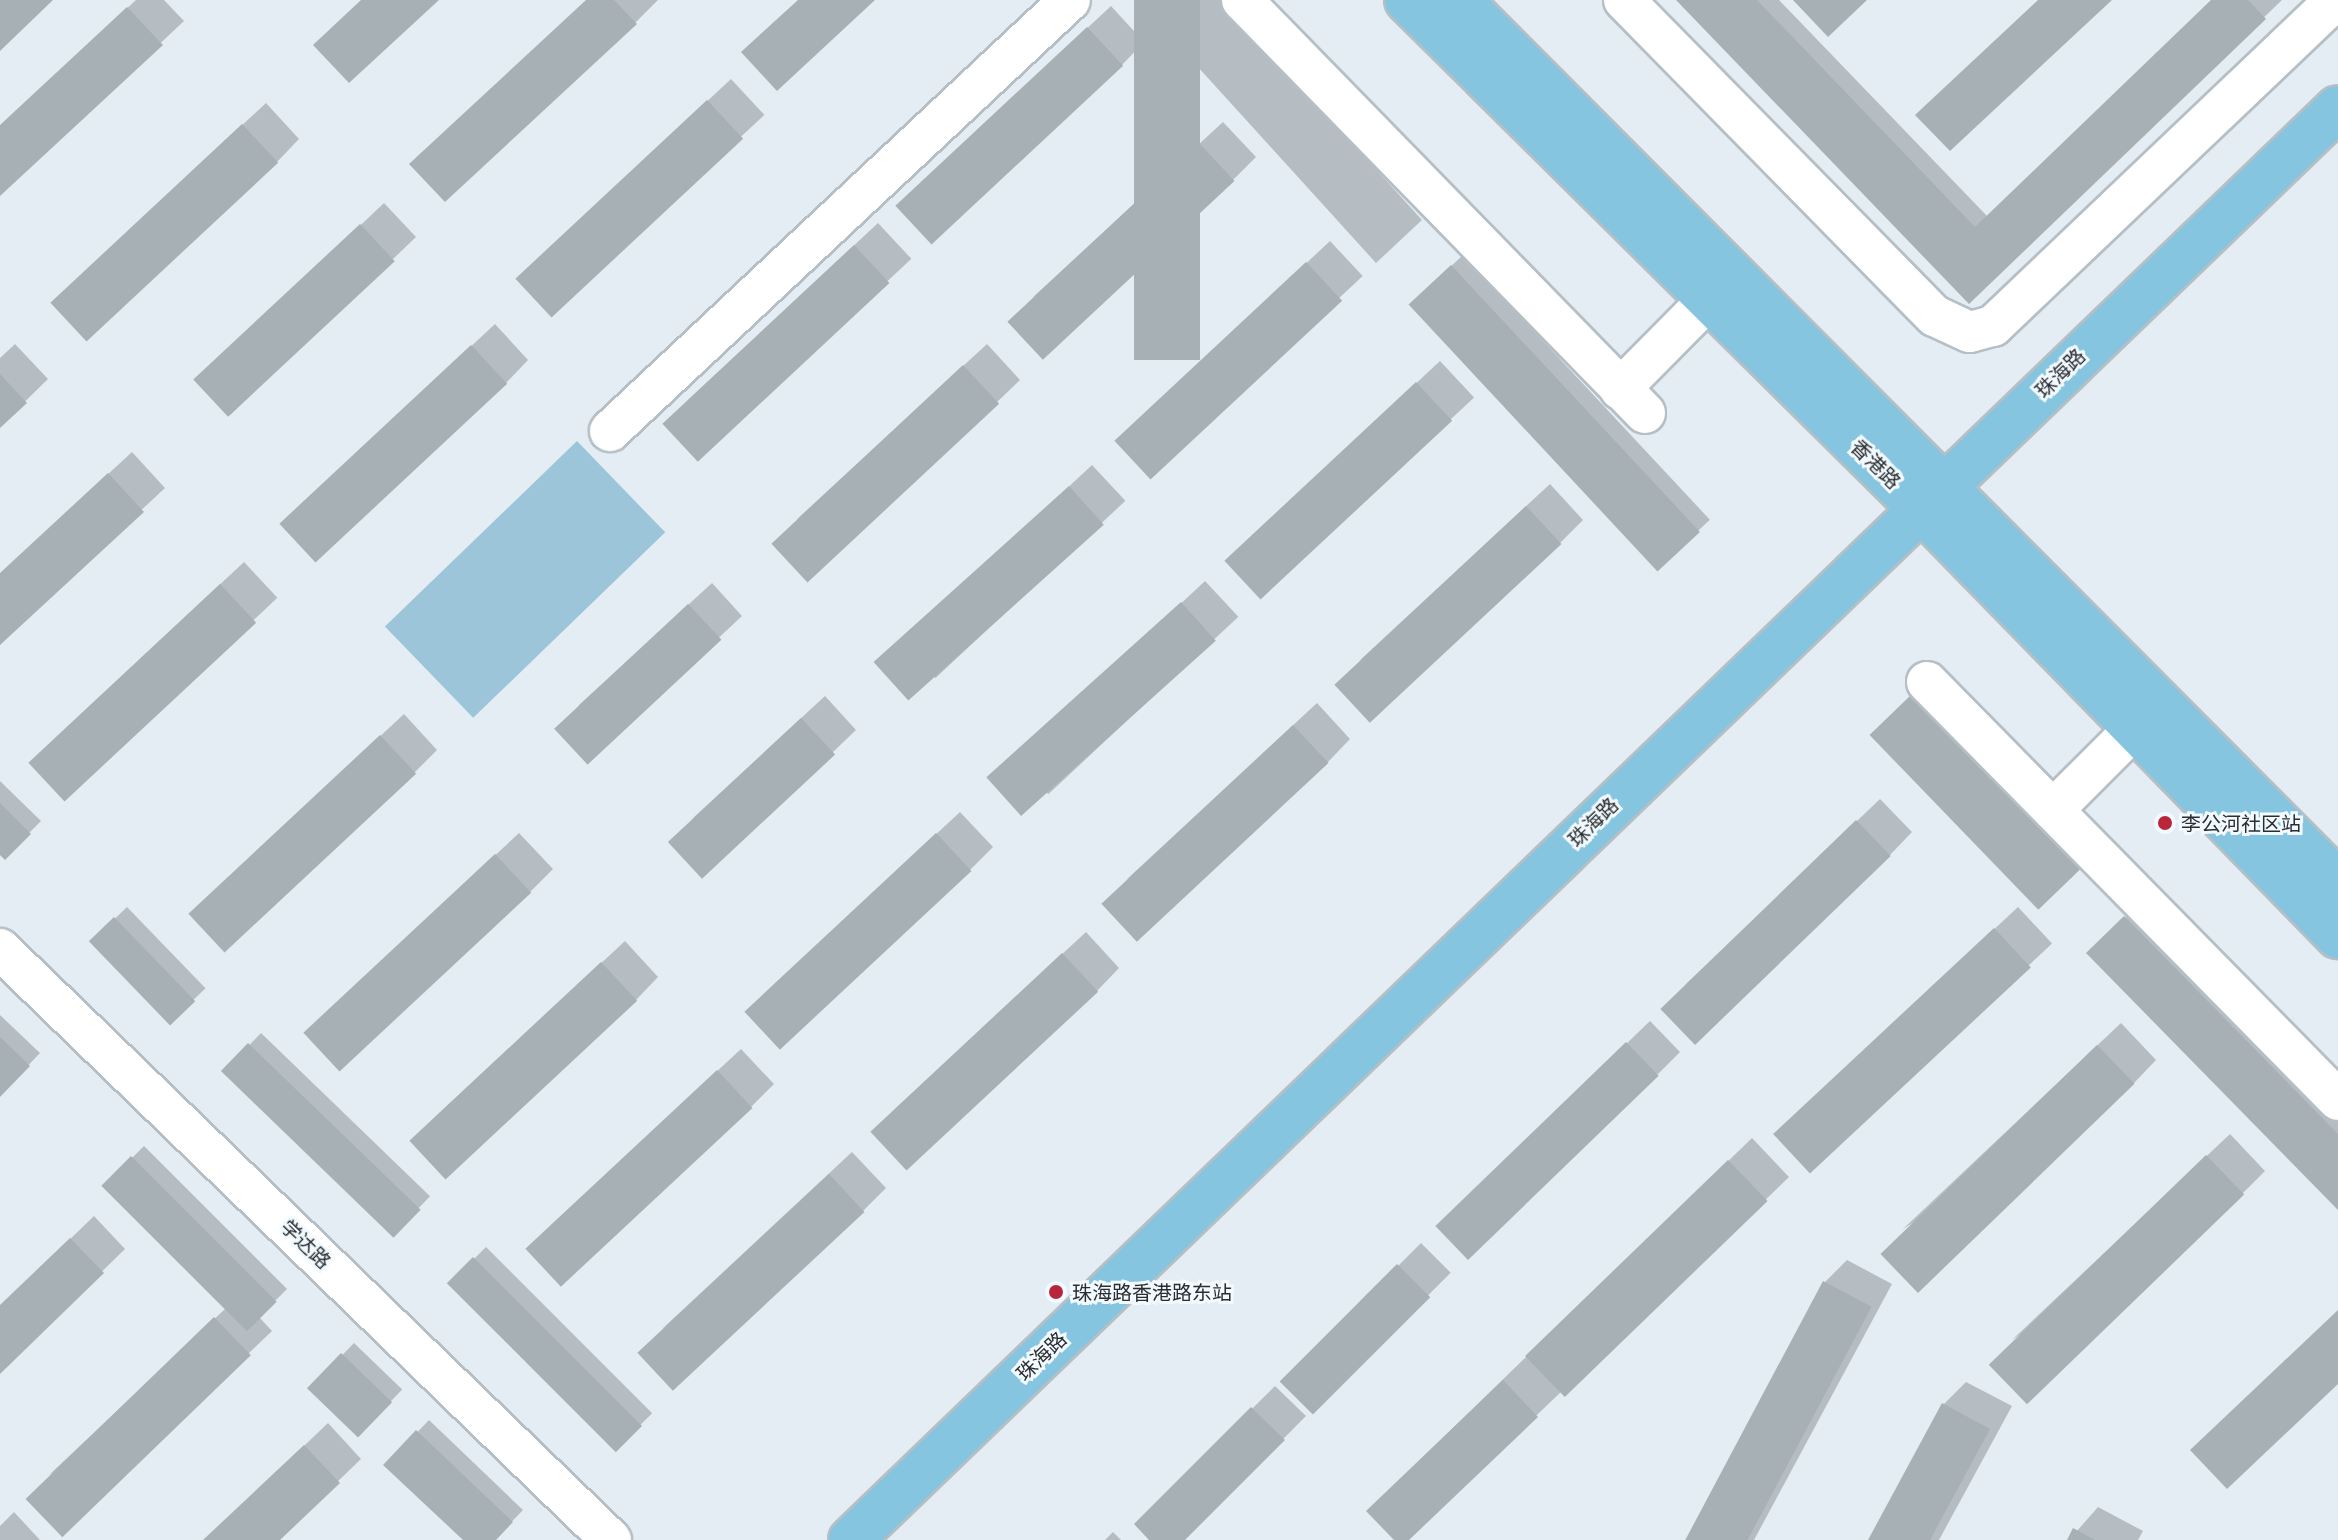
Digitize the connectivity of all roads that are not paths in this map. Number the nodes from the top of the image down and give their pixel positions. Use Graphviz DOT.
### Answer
graph roads {
  1 [pos="1070,0"];
  2 [pos="1242,0"];
  3 [pos="1407,0"];
  4 [pos="1624,0"];
  5 [pos="2335,0"];
  6 [pos="1464,2"];
  7 [pos="2338,108"];
  8 [pos="1709,299"];
  9 [pos="610,431"];
  10 [pos="1931,495"];
  11 [pos="1927,682"];
  12 [pos="2135,728"];
  13 [pos="2053,810"];
  14 [pos="2338,882"];
  15 [pos="2338,936"];
  16 [pos="0,949"];
  17 [pos="2338,1100"];
  18 [pos="611,1540"];
  19 [pos="851,1540"];
  1 -- 9 [label="street"];
  2 -- 8 [label="street"];
  3 -- 8 [label="main road, 香港路"];
  4 -- 5 [label="street"];
  6 -- 10 [label="main road, 香港路"];
  7 -- 10 [label="main road, 珠海路"];
  8 -- 10 [label="main road, 香港路"];
  10 -- 12 [label="main road, 香港路"];
  10 -- 14 [label="main road, 香港路"];
  10 -- 19 [label="main road, 珠海路"];
  11 -- 13 [label="street"];
  12 -- 13 [label="street"];
  12 -- 15 [label="main road, 香港路"];
  13 -- 17 [label="street"];
  16 -- 18 [label="street, 学达路"];
}
